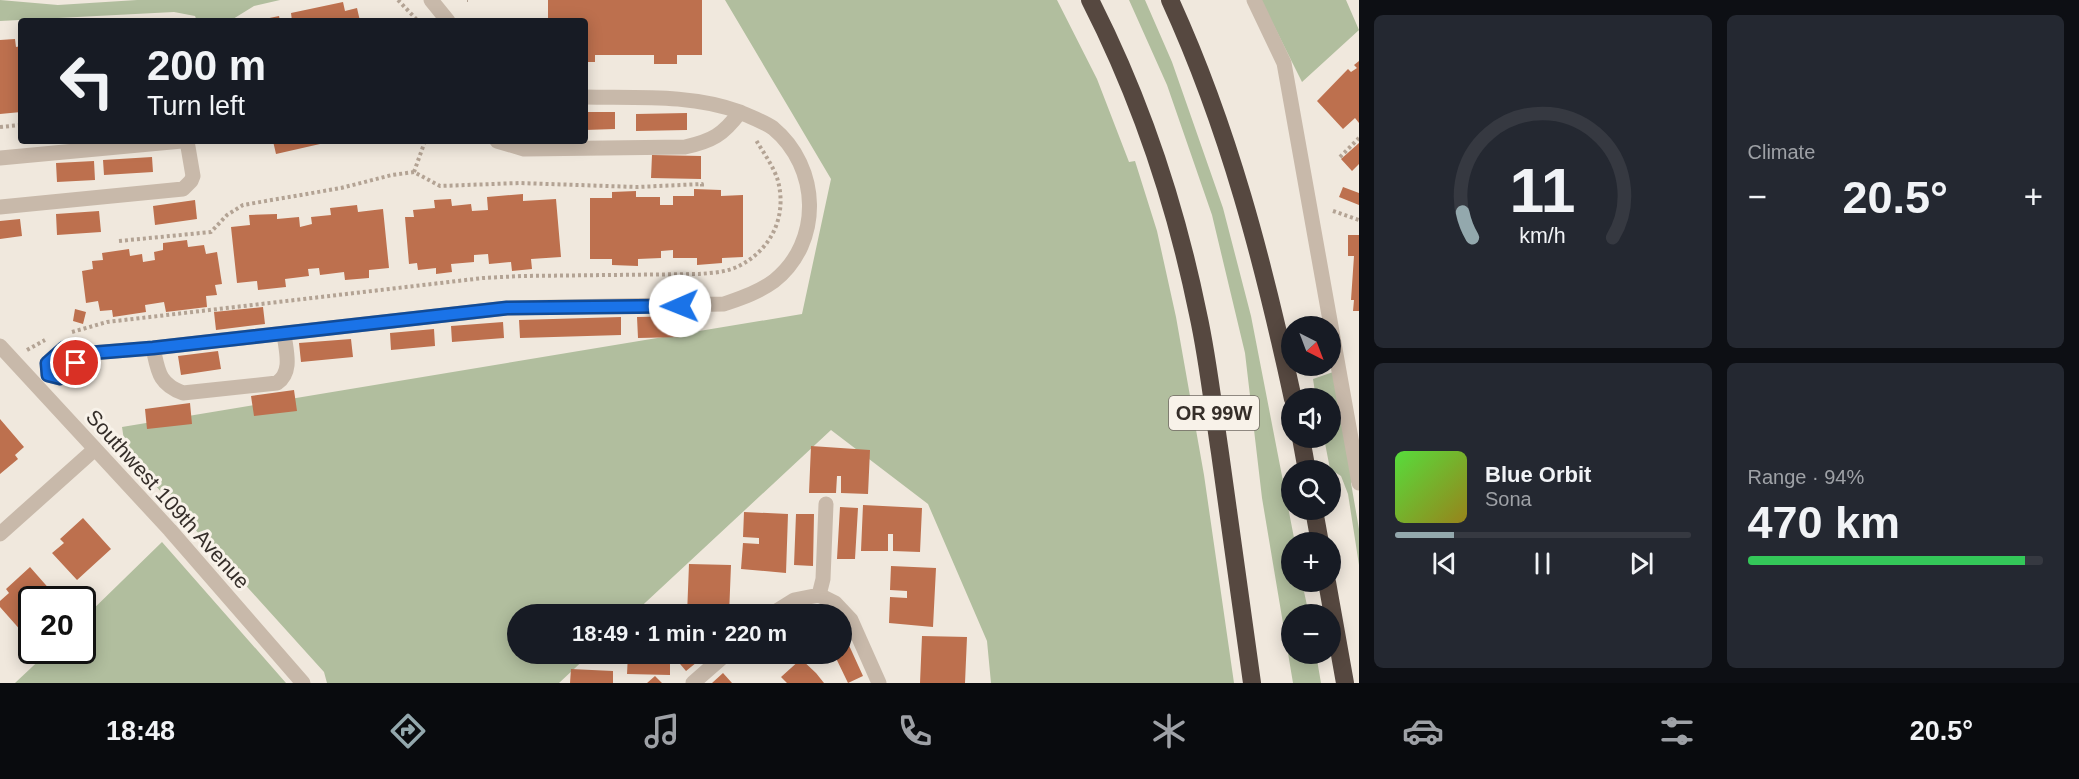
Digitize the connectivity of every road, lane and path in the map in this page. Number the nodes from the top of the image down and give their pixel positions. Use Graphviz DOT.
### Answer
graph roads {
  1 [pos="398,0"];
  2 [pos="431,0"];
  3 [pos="1090,0"];
  4 [pos="1170,0"];
  5 [pos="1254,0"];
  6 [pos="415,18"];
  7 [pos="446,18"];
  8 [pos="588,97"];
  9 [pos="740,112"];
  10 [pos="18,125"];
  11 [pos="0,127"];
  12 [pos="750,135"];
  13 [pos="1359,138"];
  14 [pos="150,144"];
  15 [pos="188,144"];
  16 [pos="424,144"];
  17 [pos="507,144"];
  18 [pos="1340,157"];
  19 [pos="0,158"];
  20 [pos="414,172"];
  21 [pos="702,189"];
  22 [pos="0,207"];
  23 [pos="1333,211"];
  24 [pos="1359,220"];
  25 [pos="119,241"];
  26 [pos="66,333"];
  27 [pos="284,334"];
  28 [pos="53,336"];
  29 [pos="0,346"];
  30 [pos="153,348"];
  31 [pos="27,350"];
  32 [pos="37,387"];
  33 [pos="1291,388"];
  34 [pos="94,448"];
  35 [pos="1359,483"];
  36 [pos="826,504"];
  37 [pos="0,534"];
  38 [pos="1329,592"];
  39 [pos="819,595"];
  40 [pos="788,604"];
  41 [pos="715,664"];
  42 [pos="303,683"];
  43 [pos="693,683"];
  44 [pos="879,683"];
  45 [pos="1252,683"];
  46 [pos="1345,683"];
  1 -- 6 [label="path"];
  2 -- 7 [label="street"];
  3 -- 45 [label="highway, OR 99W"];
  4 -- 33 [label="highway"];
  5 -- 35 [label="street"];
  8 -- 9 [label="street"];
  9 -- 17 [label="street"];
  9 -- 27 [label="street"];
  10 -- 11 [label="path"];
  12 -- 26 [label="path"];
  13 -- 18 [label="path"];
  14 -- 19 [label="street"];
  15 -- 22 [label="street"];
  16 -- 20 [label="path"];
  20 -- 21 [label="path"];
  20 -- 25 [label="path"];
  23 -- 24 [label="path"];
  27 -- 30 [label="street"];
  27 -- 30 [label="street"];
  28 -- 31 [label="path"];
  29 -- 32 [label="street, Southwest 109th Avenue"];
  30 -- 32 [label="street"];
  32 -- 34 [label="street, Southwest 109th Avenue"];
  34 -- 37 [label="street"];
  34 -- 42 [label="street, Southwest 109th Avenue"];
  36 -- 39 [label="street"];
  38 -- 46 [label="highway"];
  39 -- 40 [label="street"];
  39 -- 44 [label="street"];
  41 -- 43 [label="street"];
}
